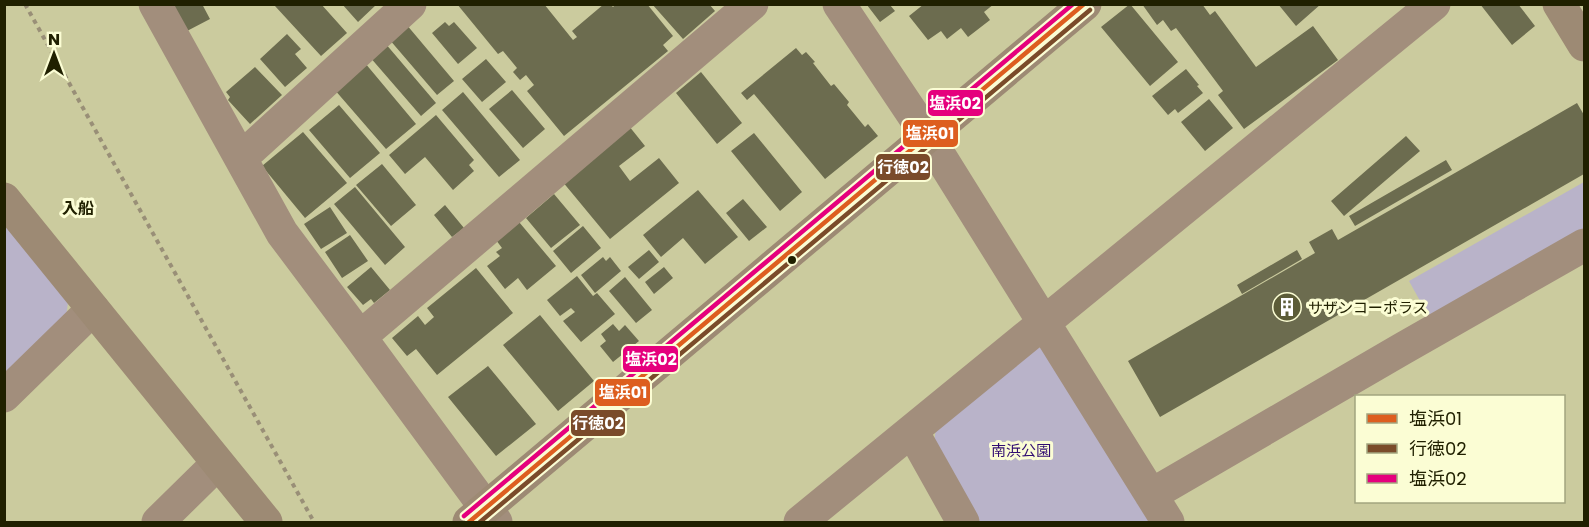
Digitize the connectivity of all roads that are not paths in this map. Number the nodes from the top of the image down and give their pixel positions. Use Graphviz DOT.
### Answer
graph roads {
  1 [pos="155,4"];
  2 [pos="410,4"];
  3 [pos="752,4"];
  4 [pos="839,4"];
  5 [pos="1085,4"];
  6 [pos="1434,4"];
  7 [pos="1559,4"];
  8 [pos="1584,45"];
  9 [pos="928,137"];
  10 [pos="241,158"];
  11 [pos="4,199"];
  12 [pos="1584,245"];
  13 [pos="93,309"];
  14 [pos="1044,322"];
  15 [pos="360,337"];
  16 [pos="4,396"];
  17 [pos="912,431"];
  18 [pos="217,464"];
  19 [pos="1151,495"];
  20 [pos="484,518"];
  21 [pos="158,522"];
  22 [pos="266,522"];
  23 [pos="800,522"];
  24 [pos="963,522"];
  25 [pos="1168,522"];
  1 -- 10 [label="street"];
  2 -- 10 [label="street"];
  3 -- 15 [label="street"];
  4 -- 9 [label="street"];
  5 -- 9 [label="street"];
  6 -- 14 [label="street"];
  7 -- 8 [label="street"];
  9 -- 14 [label="street"];
  9 -- 20 [label="street"];
  10 -- 15 [label="street"];
  11 -- 13 [label="street"];
  12 -- 19 [label="street"];
  13 -- 16 [label="street"];
  13 -- 18 [label="street"];
  14 -- 17 [label="street"];
  14 -- 19 [label="street"];
  15 -- 20 [label="street"];
  17 -- 23 [label="street"];
  17 -- 24 [label="street"];
  18 -- 21 [label="street"];
  18 -- 22 [label="street"];
  19 -- 25 [label="street"];
}
